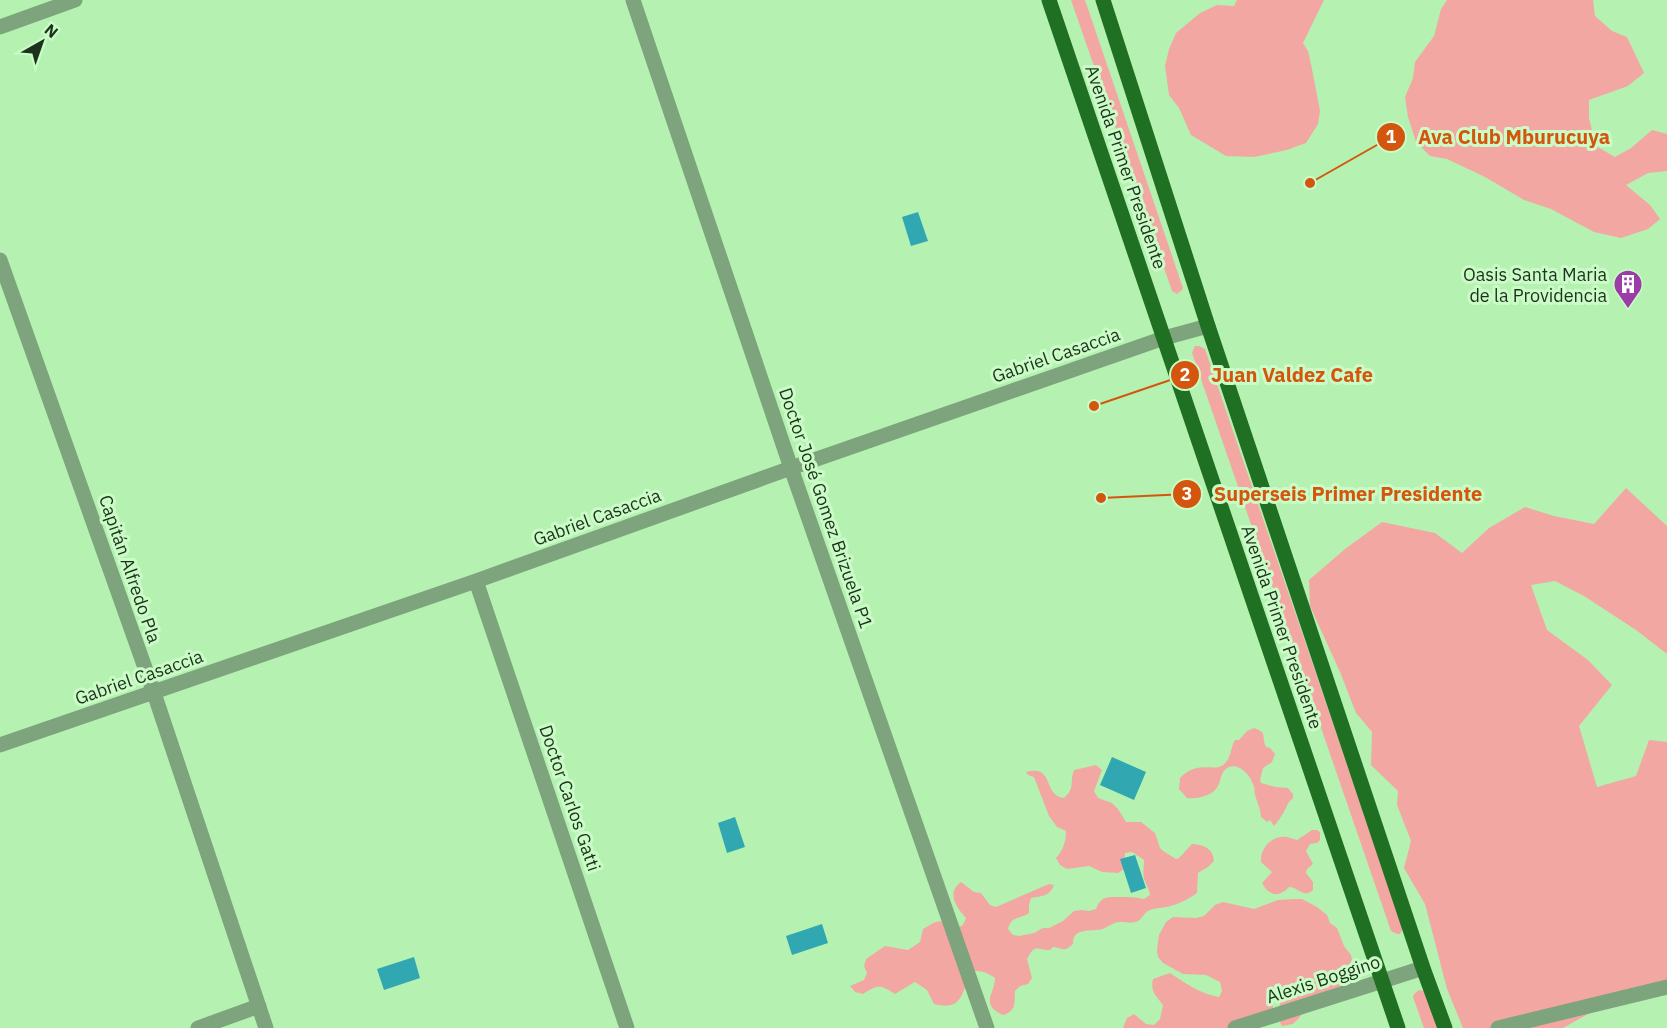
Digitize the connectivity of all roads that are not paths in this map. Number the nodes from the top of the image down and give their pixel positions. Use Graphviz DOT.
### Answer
graph roads {
  1 [pos="75,0"];
  2 [pos="633,0"];
  3 [pos="1049,0"];
  4 [pos="1103,0"];
  5 [pos="0,27"];
  6 [pos="0,260"];
  7 [pos="1208,326"];
  8 [pos="1164,338"];
  9 [pos="791,468"];
  10 [pos="476,581"];
  11 [pos="154,693"];
  12 [pos="0,745"];
  13 [pos="1423,968"];
  14 [pos="1382,980"];
  15 [pos="1667,987"];
  16 [pos="259,1006"];
  17 [pos="198,1028"];
  18 [pos="266,1028"];
  19 [pos="627,1028"];
  20 [pos="987,1028"];
  21 [pos="1234,1028"];
  22 [pos="1398,1028"];
  23 [pos="1445,1028"];
  24 [pos="1498,1028"];
  1 -- 5 [label="street"];
  2 -- 9 [label="street, Doctor José Gomez Brizuela P1"];
  3 -- 8 [label="main road, Avenida Primer Presidente"];
  4 -- 7 [label="main road, Avenida Primer Presidente"];
  6 -- 11 [label="street, Capitán Alfredo Pla"];
  7 -- 8 [label="street, Gabriel Casaccia"];
  7 -- 13 [label="main road, Avenida Primer Presidente"];
  8 -- 9 [label="street, Gabriel Casaccia"];
  8 -- 14 [label="main road, Avenida Primer Presidente"];
  9 -- 10 [label="street, Gabriel Casaccia"];
  9 -- 20 [label="street, Doctor José Gomez Brizuela P1"];
  10 -- 11 [label="street, Gabriel Casaccia"];
  10 -- 19 [label="street, Doctor Carlos Gatti"];
  11 -- 12 [label="street, Gabriel Casaccia"];
  11 -- 16 [label="street, Capitán Alfredo Pla"];
  13 -- 14 [label="street, Alexis Boggino"];
  13 -- 23 [label="main road, Avenida Primer Presidente"];
  14 -- 21 [label="street, Alexis Boggino"];
  14 -- 22 [label="main road, Avenida Primer Presidente"];
  15 -- 24 [label="street"];
  16 -- 17 [label="street"];
  16 -- 18 [label="street, Capitán Alfredo Pla"];
}
